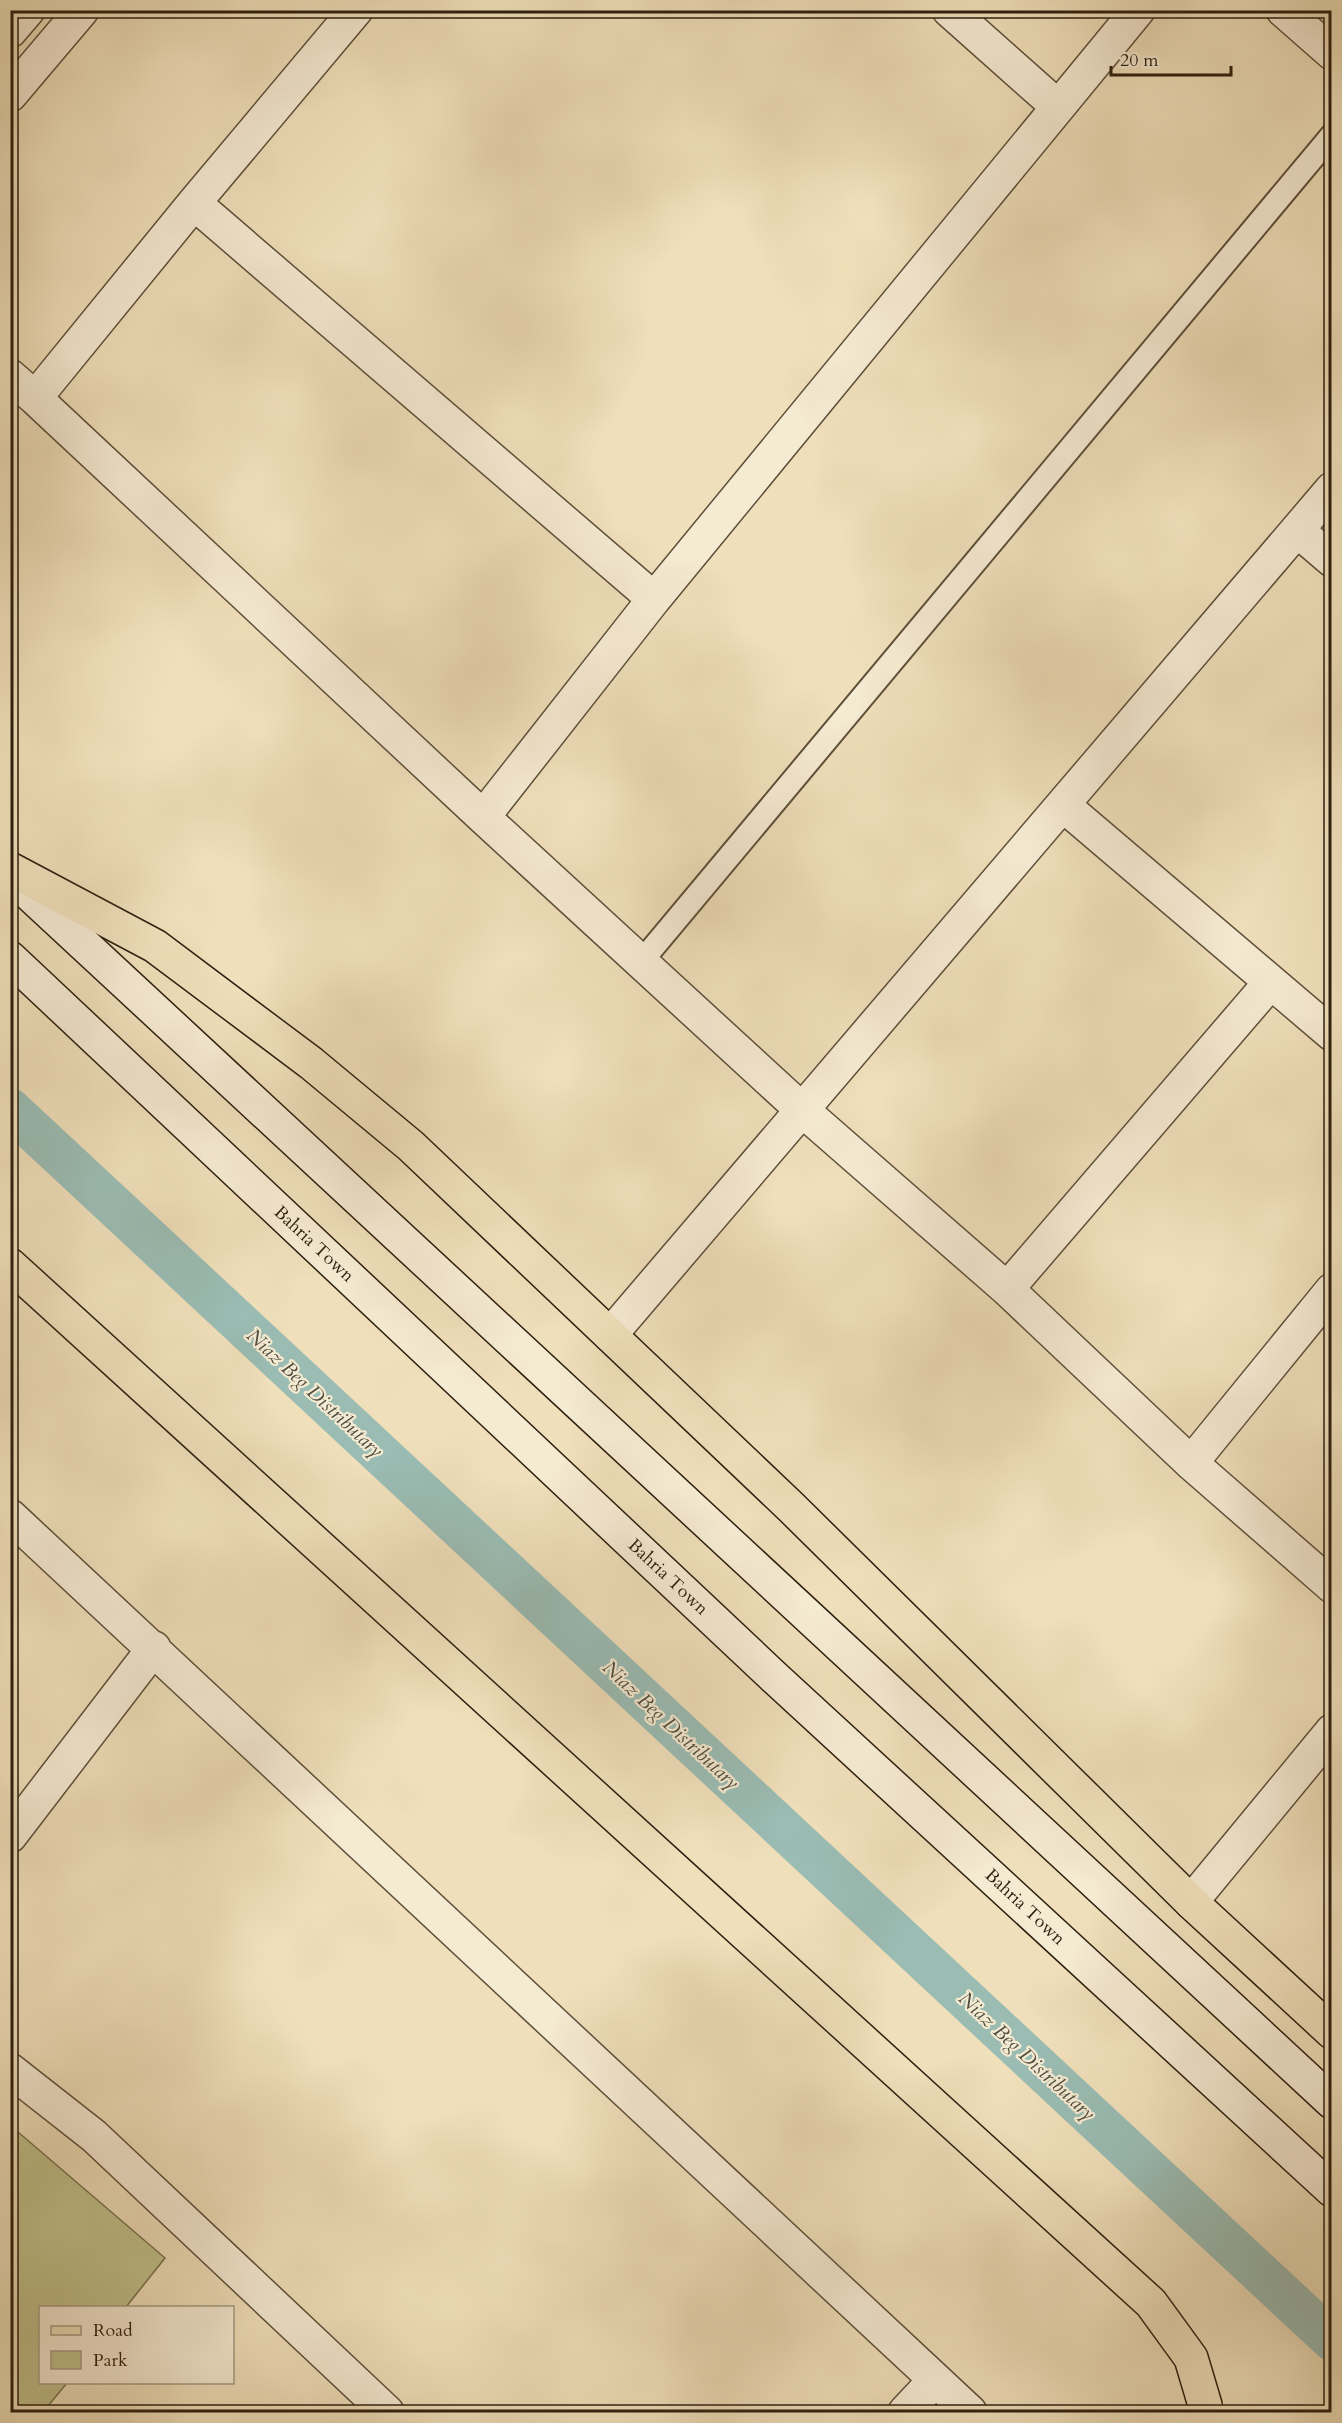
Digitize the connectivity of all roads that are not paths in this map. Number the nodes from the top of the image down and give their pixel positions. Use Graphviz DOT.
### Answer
graph roads {
  1 [pos="28,10"];
  2 [pos="82,10"];
  3 [pos="356,10"];
  4 [pos="949,10"];
  5 [pos="1138,10"];
  6 [pos="1283,10"];
  7 [pos="10,32"];
  8 [pos="1332,52"];
  9 [pos="10,95"];
  10 [pos="1057,106"];
  11 [pos="1332,135"];
  12 [pos="194,203"];
  13 [pos="10,376"];
  14 [pos="35,398"];
  15 [pos="1332,489"];
  16 [pos="1298,531"];
  17 [pos="1332,560"];
  18 [pos="654,599"];
  19 [pos="1063,805"];
  20 [pos="483,817"];
  21 [pos="10,869"];
  22 [pos="10,876"];
  23 [pos="10,958"];
  24 [pos="641,962"];
  25 [pos="1270,983"];
  26 [pos="1332,1034"];
  27 [pos="801,1109"];
  28 [pos="10,1265"];
  29 [pos="1007,1289"];
  30 [pos="1332,1290"];
  31 [pos="610,1335"];
  32 [pos="1191,1463"];
  33 [pos="10,1516"];
  34 [pos="1332,1586"];
  35 [pos="154,1648"];
  36 [pos="1332,1731"];
  37 [pos="10,1836"];
  38 [pos="1191,1902"];
  39 [pos="1332,2032"];
  40 [pos="10,2070"];
  41 [pos="1332,2102"];
  42 [pos="1332,2190"];
  43 [pos="935,2380"];
  44 [pos="387,2412"];
  45 [pos="905,2412"];
  46 [pos="970,2412"];
  47 [pos="1205,2412"];
  1 -- 7 [label="street"];
  2 -- 9 [label="street"];
  3 -- 12 [label="street"];
  4 -- 10 [label="street"];
  5 -- 10 [label="street"];
  6 -- 8 [label="street"];
  10 -- 18 [label="street"];
  11 -- 24 [label="lane"];
  12 -- 14 [label="street"];
  12 -- 18 [label="street"];
  13 -- 14 [label="street"];
  14 -- 20 [label="street"];
  15 -- 16 [label="street"];
  16 -- 17 [label="street"];
  16 -- 19 [label="street"];
  18 -- 20 [label="street"];
  19 -- 25 [label="street"];
  19 -- 27 [label="street"];
  20 -- 24 [label="street"];
  21 -- 31 [label="main road"];
  22 -- 41 [label="street"];
  23 -- 42 [label="street, Bahria Town"];
  24 -- 27 [label="street"];
  25 -- 26 [label="street"];
  25 -- 29 [label="street"];
  27 -- 29 [label="street"];
  27 -- 31 [label="street"];
  28 -- 47 [label="main road"];
  29 -- 32 [label="street"];
  30 -- 32 [label="street"];
  31 -- 38 [label="main road"];
  32 -- 34 [label="street"];
  33 -- 35 [label="street"];
  35 -- 37 [label="street"];
  35 -- 43 [label="street"];
  36 -- 38 [label="street"];
  38 -- 39 [label="main road"];
  40 -- 44 [label="street"];
  43 -- 45 [label="street"];
  43 -- 46 [label="street"];
}
